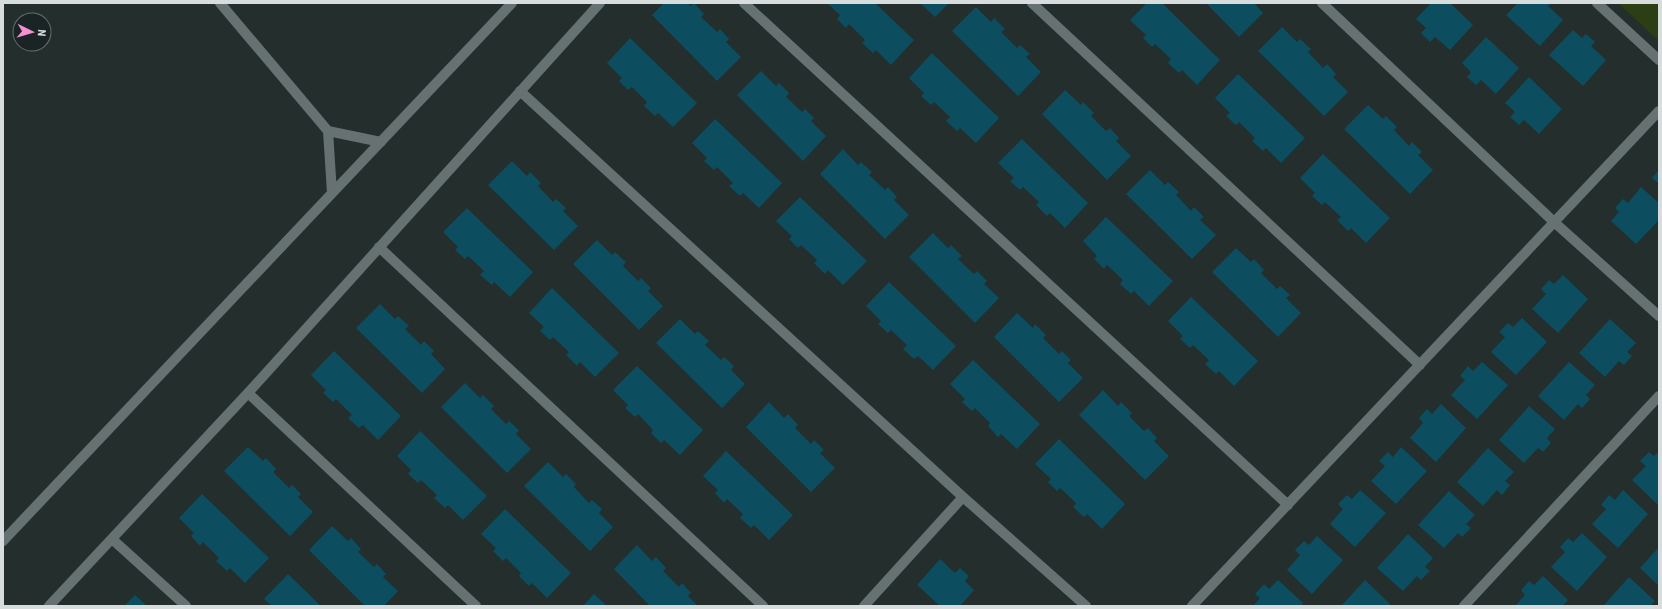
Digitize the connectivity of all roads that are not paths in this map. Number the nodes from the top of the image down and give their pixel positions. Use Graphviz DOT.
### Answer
graph roads {
  1 [pos="220,3"];
  2 [pos="512,3"];
  3 [pos="600,3"];
  4 [pos="744,3"];
  5 [pos="1032,3"];
  6 [pos="1322,3"];
  7 [pos="1597,3"];
  8 [pos="1659,60"];
  9 [pos="520,91"];
  10 [pos="1659,111"];
  11 [pos="328,131"];
  12 [pos="381,142"];
  13 [pos="332,193"];
  14 [pos="1554,222"];
  15 [pos="379,247"];
  16 [pos="1659,316"];
  17 [pos="1420,365"];
  18 [pos="248,393"];
  19 [pos="1659,396"];
  20 [pos="963,497"];
  21 [pos="1288,505"];
  22 [pos="112,539"];
  23 [pos="3,541"];
  24 [pos="49,606"];
  25 [pos="186,606"];
  26 [pos="476,606"];
  27 [pos="763,606"];
  28 [pos="864,606"];
  29 [pos="1086,606"];
  30 [pos="1192,606"];
  31 [pos="1464,606"];
  1 -- 11 [label="street"];
  2 -- 12 [label="street"];
  3 -- 9 [label="street"];
  4 -- 21 [label="street"];
  5 -- 17 [label="street"];
  6 -- 14 [label="street"];
  7 -- 8 [label="street"];
  9 -- 15 [label="street"];
  9 -- 20 [label="street"];
  10 -- 14 [label="street"];
  11 -- 12 [label="street"];
  11 -- 13 [label="street"];
  12 -- 13 [label="street"];
  13 -- 23 [label="street"];
  14 -- 16 [label="street"];
  14 -- 17 [label="street"];
  15 -- 18 [label="street"];
  15 -- 27 [label="street"];
  17 -- 21 [label="street"];
  18 -- 22 [label="street"];
  18 -- 26 [label="street"];
  19 -- 31 [label="street"];
  20 -- 28 [label="street"];
  20 -- 29 [label="street"];
  21 -- 30 [label="street"];
  22 -- 24 [label="street"];
  22 -- 25 [label="street"];
}
